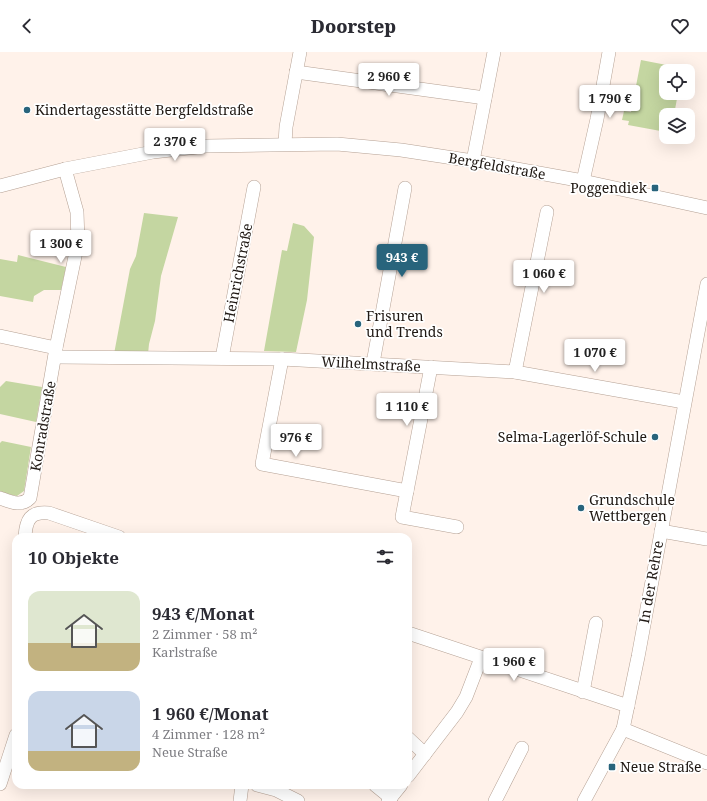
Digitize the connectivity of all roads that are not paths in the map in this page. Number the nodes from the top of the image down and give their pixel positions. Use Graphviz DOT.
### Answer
graph roads {
  1 [pos="300,52"];
  2 [pos="494,52"];
  3 [pos="609,52"];
  4 [pos="296,72"];
  5 [pos="485,98"];
  6 [pos="285,144"];
  7 [pos="473,161"];
  8 [pos="65,169"];
  9 [pos="583,181"];
  10 [pos="0,186"];
  11 [pos="254,187"];
  12 [pos="406,188"];
  13 [pos="707,208"];
  14 [pos="547,212"];
  15 [pos="707,284"];
  16 [pos="0,336"];
  17 [pos="56,353"];
  18 [pos="222,358"];
  19 [pos="282,359"];
  20 [pos="373,363"];
  21 [pos="431,367"];
  22 [pos="515,372"];
  23 [pos="684,402"];
  24 [pos="407,491"];
  25 [pos="0,498"];
  26 [pos="457,527"];
  27 [pos="661,531"];
  28 [pos="25,533"];
  29 [pos="108,533"];
  30 [pos="707,539"];
  31 [pos="596,623"];
  32 [pos="412,634"];
  33 [pos="481,658"];
  34 [pos="583,692"];
  35 [pos="628,706"];
  36 [pos="623,729"];
  37 [pos="412,742"];
  38 [pos="6,747"];
  39 [pos="522,748"];
  40 [pos="425,754"];
  41 [pos="707,763"];
  42 [pos="412,771"];
  43 [pos="0,784"];
  44 [pos="242,789"];
  45 [pos="272,789"];
  46 [pos="379,789"];
  47 [pos="398,789"];
  48 [pos="390,800"];
  49 [pos="240,801"];
  50 [pos="298,801"];
  51 [pos="495,801"];
  52 [pos="584,801"];
  1 -- 4 [label="street"];
  2 -- 5 [label="street"];
  3 -- 9 [label="street"];
  4 -- 5 [label="street"];
  4 -- 6 [label="street"];
  5 -- 7 [label="street"];
  6 -- 7 [label="street, Bergfeldstraße"];
  6 -- 8 [label="street, Bergfeldstraße"];
  7 -- 9 [label="street, Bergfeldstraße"];
  8 -- 10 [label="street, Bergfeldstraße"];
  8 -- 17 [label="street, Konradstraße"];
  9 -- 13 [label="street, Bergfeldstraße"];
  11 -- 18 [label="street, Heinrichstraße"];
  12 -- 20 [label="street"];
  14 -- 22 [label="street"];
  15 -- 23 [label="street, In der Rehre"];
  16 -- 17 [label="street"];
  17 -- 18 [label="street, Wilhelmstraße"];
  17 -- 25 [label="street, Konradstraße"];
  18 -- 19 [label="street, Wilhelmstraße"];
  19 -- 20 [label="street, Wilhelmstraße"];
  19 -- 24 [label="street"];
  20 -- 21 [label="street, Wilhelmstraße"];
  21 -- 22 [label="street, Wilhelmstraße"];
  21 -- 24 [label="street"];
  22 -- 23 [label="street, Wilhelmstraße"];
  23 -- 27 [label="street, In der Rehre"];
  24 -- 26 [label="street"];
  27 -- 30 [label="street"];
  27 -- 35 [label="street, In der Rehre"];
  28 -- 29 [label="street"];
  31 -- 34 [label="street"];
  32 -- 33 [label="street"];
  33 -- 34 [label="street"];
  33 -- 40 [label="street"];
  34 -- 35 [label="street"];
  35 -- 36 [label="street, In der Rehre"];
  36 -- 41 [label="street"];
  36 -- 52 [label="street, In der Rehre"];
  37 -- 40 [label="street"];
  38 -- 43 [label="street"];
  39 -- 51 [label="street"];
  40 -- 42 [label="street"];
  44 -- 49 [label="street"];
  45 -- 50 [label="street"];
  46 -- 48 [label="street"];
  47 -- 48 [label="street"];
}
